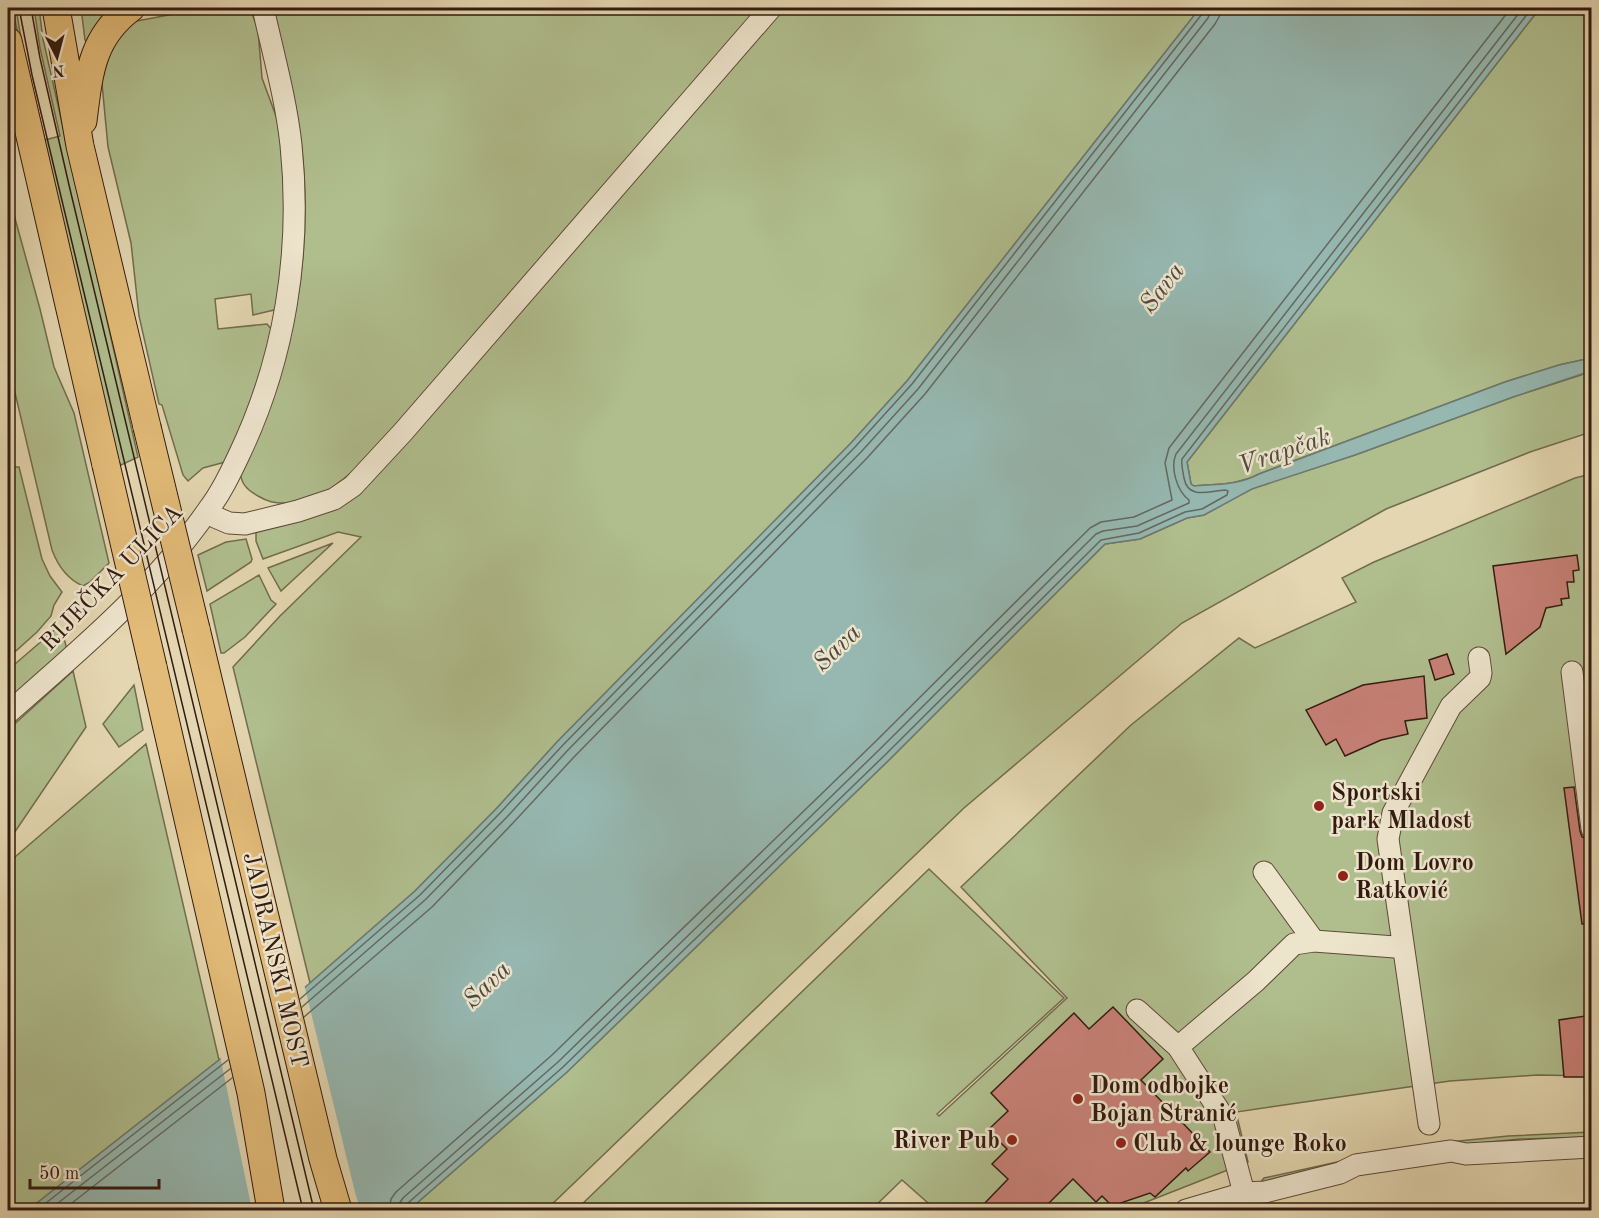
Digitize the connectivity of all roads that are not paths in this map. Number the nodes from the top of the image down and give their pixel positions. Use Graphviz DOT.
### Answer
graph roads {
  1 [pos="56,8"];
  2 [pos="131,8"];
  3 [pos="262,8"];
  4 [pos="771,8"];
  5 [pos="8,41"];
  6 [pos="8,108"];
  7 [pos="29,133"];
  8 [pos="80,146"];
  9 [pos="215,517"];
  10 [pos="1479,658"];
  11 [pos="1572,672"];
  12 [pos="8,713"];
  13 [pos="1582,757"];
  14 [pos="1574,787"];
  15 [pos="1592,829"];
  16 [pos="1264,872"];
  17 [pos="1314,941"];
  18 [pos="1402,945"];
  19 [pos="1137,1010"];
  20 [pos="1178,1047"];
  21 [pos="1428,1124"];
  22 [pos="259,1134"];
  23 [pos="1592,1146"];
  24 [pos="1255,1192"];
  25 [pos="272,1210"];
  26 [pos="282,1210"];
  27 [pos="338,1210"];
  28 [pos="1186,1210"];
  29 [pos="1218,1210"];
  1 -- 8 [label="main road, JADRANSKI MOST"];
  2 -- 8 [label="main road"];
  3 -- 12 [label="street, RIJEČKA ULICA"];
  4 -- 9 [label="street"];
  5 -- 7 [label="main road"];
  6 -- 7 [label="main road"];
  7 -- 22 [label="main road, bridge"];
  8 -- 27 [label="main road, JADRANSKI MOST, bridge"];
  10 -- 18 [label="street"];
  11 -- 13 [label="street"];
  13 -- 14 [label="street"];
  13 -- 15 [label="street"];
  16 -- 17 [label="street"];
  17 -- 18 [label="street"];
  17 -- 20 [label="street"];
  18 -- 21 [label="street"];
  19 -- 20 [label="street"];
  20 -- 24 [label="street"];
  22 -- 25 [label="main road"];
  22 -- 26 [label="street"];
  23 -- 24 [label="street"];
  24 -- 28 [label="street"];
  24 -- 29 [label="street"];
}
